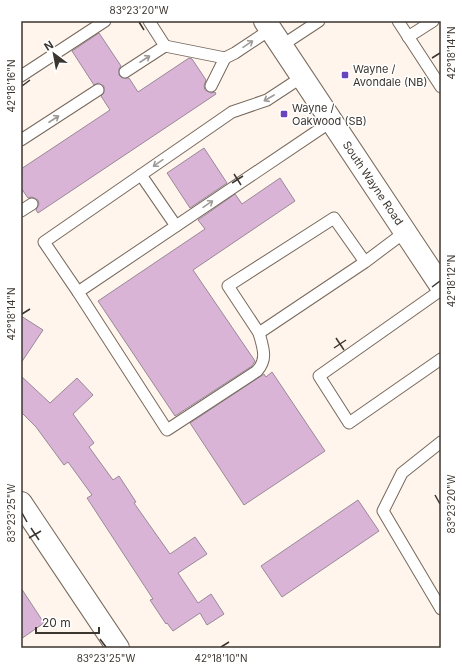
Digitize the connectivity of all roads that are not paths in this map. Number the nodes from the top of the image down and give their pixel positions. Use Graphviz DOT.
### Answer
graph roads {
  1 [pos="105,21"];
  2 [pos="149,21"];
  3 [pos="319,21"];
  4 [pos="398,21"];
  5 [pos="433,21"];
  6 [pos="272,32"];
  7 [pos="408,37"];
  8 [pos="165,46"];
  9 [pos="226,58"];
  10 [pos="125,72"];
  11 [pos="21,76"];
  12 [pos="302,77"];
  13 [pos="210,86"];
  14 [pos="441,87"];
  15 [pos="98,90"];
  16 [pos="332,121"];
  17 [pos="21,140"];
  18 [pos="141,175"];
  19 [pos="32,204"];
  20 [pos="21,211"];
  21 [pos="176,226"];
  22 [pos="405,232"];
  23 [pos="365,262"];
  24 [pos="441,286"];
  25 [pos="441,290"];
  26 [pos="78,292"];
  27 [pos="260,333"];
  28 [pos="441,359"];
  29 [pos="441,442"];
  30 [pos="21,503"];
  31 [pos="441,609"];
  32 [pos="118,648"];
  1 -- 11 [label="lane"];
  2 -- 8 [label="lane"];
  3 -- 6 [label="lane"];
  4 -- 7 [label="lane"];
  5 -- 7 [label="lane"];
  9 -- 6 [label="lane, one-way"];
  6 -- 12 [label="main road, South Wayne Road"];
  7 -- 14 [label="lane"];
  8 -- 9 [label="lane"];
  10 -- 8 [label="lane, one-way"];
  9 -- 13 [label="lane"];
  12 -- 16 [label="main road, South Wayne Road"];
  12 -- 18 [label="lane, one-way"];
  17 -- 15 [label="lane, one-way"];
  21 -- 16 [label="lane, one-way"];
  16 -- 22 [label="main road, South Wayne Road"];
  18 -- 21 [label="lane"];
  18 -- 26 [label="lane"];
  19 -- 20 [label="lane"];
  21 -- 26 [label="lane"];
  22 -- 23 [label="lane"];
  22 -- 24 [label="main road, South Wayne Road"];
  23 -- 27 [label="lane"];
  23 -- 27 [label="lane"];
  25 -- 28 [label="lane"];
  26 -- 27 [label="lane"];
  29 -- 31 [label="lane"];
  30 -- 32 [label="main road"];
}
